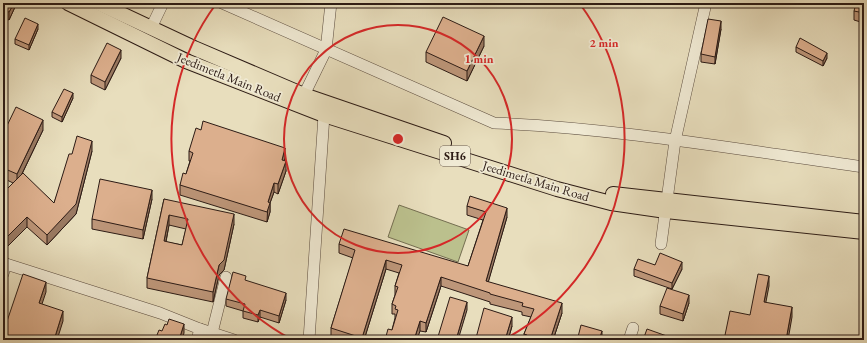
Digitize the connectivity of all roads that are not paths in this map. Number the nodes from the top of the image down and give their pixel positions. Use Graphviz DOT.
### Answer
graph roads {
  1 [pos="68,3"];
  2 [pos="98,3"];
  3 [pos="163,3"];
  4 [pos="222,3"];
  5 [pos="331,3"];
  6 [pos="706,3"];
  7 [pos="151,28"];
  8 [pos="326,50"];
  9 [pos="304,95"];
  10 [pos="324,115"];
  11 [pos="676,140"];
  12 [pos="864,167"];
  13 [pos="666,206"];
  14 [pos="864,222"];
  15 [pos="864,232"];
  16 [pos="661,244"];
  17 [pos="4,267"];
  18 [pos="226,277"];
  19 [pos="632,328"];
  20 [pos="212,333"];
  21 [pos="198,335"];
  22 [pos="234,340"];
  23 [pos="309,340"];
  24 [pos="629,340"];
  1 -- 10 [label="main road, Jeedimetla Main Road / SH6"];
  2 -- 7 [label="main road, Jeedimetla Main Road / SH6"];
  3 -- 7 [label="street"];
  4 -- 8 [label="street"];
  5 -- 8 [label="street"];
  6 -- 11 [label="street"];
  7 -- 9 [label="main road, Jeedimetla Main Road / SH6"];
  8 -- 9 [label="street"];
  8 -- 11 [label="street"];
  9 -- 13 [label="main road, Jeedimetla Main Road / SH6"];
  10 -- 13 [label="main road, Jeedimetla Main Road / SH6"];
  10 -- 23 [label="street"];
  11 -- 12 [label="street"];
  11 -- 13 [label="street"];
  13 -- 14 [label="main road, Jeedimetla Main Road / SH6"];
  13 -- 15 [label="main road, Jeedimetla Main Road / SH6"];
  13 -- 16 [label="street"];
  17 -- 21 [label="street"];
  18 -- 20 [label="street"];
  19 -- 24 [label="street"];
  20 -- 21 [label="street"];
  20 -- 22 [label="street"];
}
